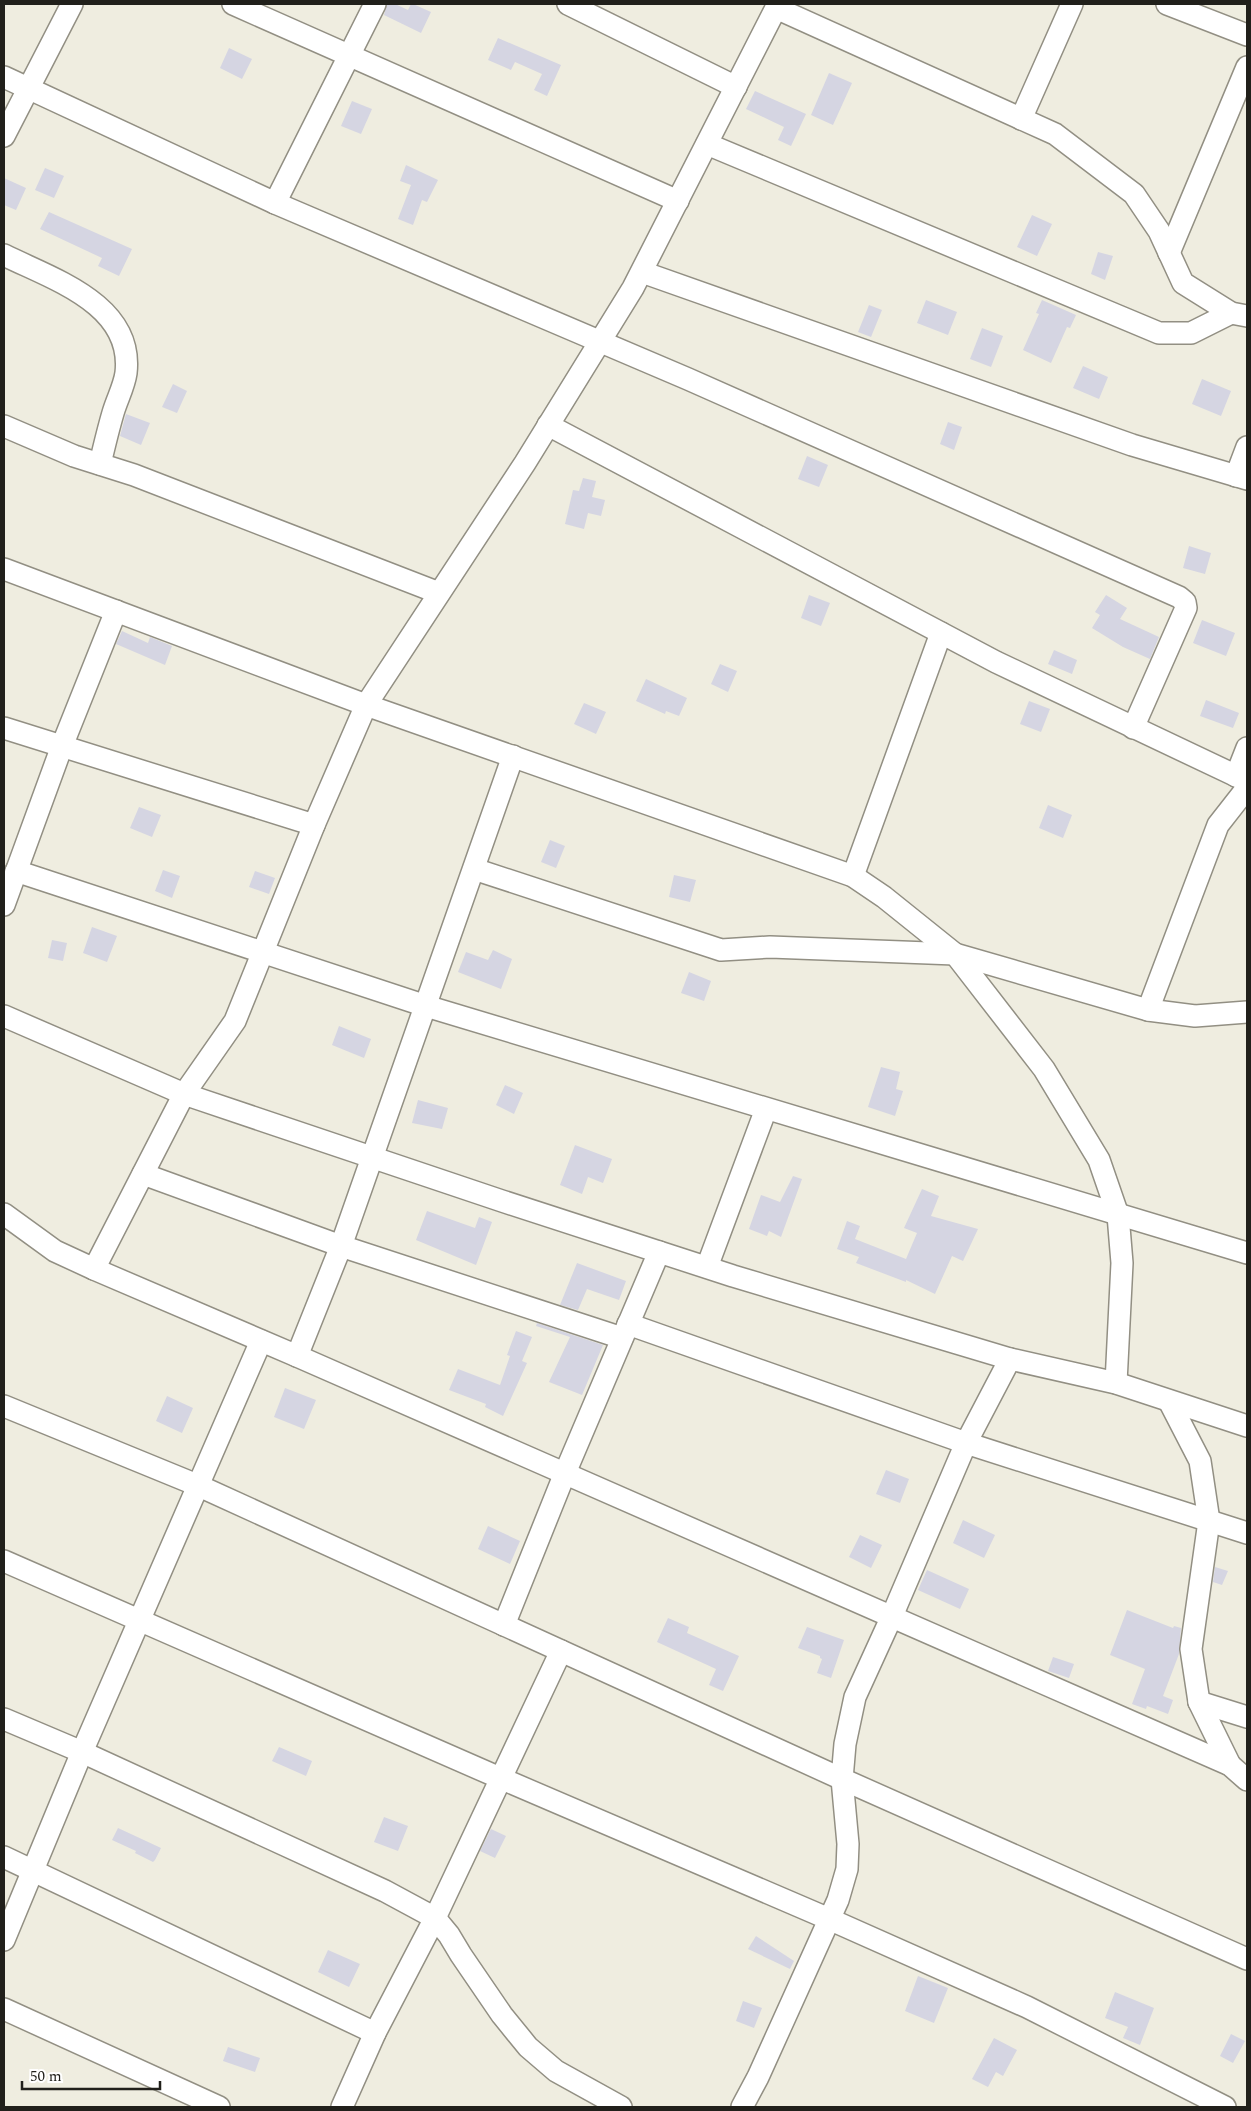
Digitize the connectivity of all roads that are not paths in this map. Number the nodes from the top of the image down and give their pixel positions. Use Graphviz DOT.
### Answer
graph roads {
  1 [pos="72,4"];
  2 [pos="233,4"];
  3 [pos="375,4"];
  4 [pos="568,4"];
  5 [pos="1072,4"];
  6 [pos="1167,4"];
  7 [pos="777,6"];
  8 [pos="1247,35"];
  9 [pos="350,56"];
  10 [pos="1247,67"];
  11 [pos="4,77"];
  12 [pos="736,87"];
  13 [pos="28,88"];
  14 [pos="1021,119"];
  15 [pos="4,136"];
  16 [pos="707,144"];
  17 [pos="678,201"];
  18 [pos="275,203"];
  19 [pos="1169,254"];
  20 [pos="4,255"];
  21 [pos="642,272"];
  22 [pos="1239,315"];
  23 [pos="601,341"];
  24 [pos="548,425"];
  25 [pos="4,426"];
  26 [pos="1247,447"];
  27 [pos="100,464"];
  28 [pos="1242,478"];
  29 [pos="4,569"];
  30 [pos="439,594"];
  31 [pos="116,611"];
  32 [pos="941,633"];
  33 [pos="366,705"];
  34 [pos="4,728"];
  35 [pos="1133,728"];
  36 [pos="62,746"];
  37 [pos="1247,748"];
  38 [pos="513,756"];
  39 [pos="1244,782"];
  40 [pos="314,825"];
  41 [pos="474,869"];
  42 [pos="16,871"];
  43 [pos="853,876"];
  44 [pos="4,905"];
  45 [pos="262,953"];
  46 [pos="955,954"];
  47 [pos="426,1006"];
  48 [pos="1148,1010"];
  49 [pos="1247,1012"];
  50 [pos="4,1016"];
  51 [pos="184,1094"];
  52 [pos="766,1108"];
  53 [pos="373,1158"];
  54 [pos="143,1174"];
  55 [pos="4,1214"];
  56 [pos="1118,1215"];
  57 [pos="341,1246"];
  58 [pos="1245,1247"];
  59 [pos="659,1252"];
  60 [pos="707,1267"];
  61 [pos="94,1269"];
  62 [pos="625,1331"];
  63 [pos="261,1340"];
  64 [pos="297,1356"];
  65 [pos="1010,1359"];
  66 [pos="1116,1383"];
  67 [pos="1169,1400"];
  68 [pos="4,1406"];
  69 [pos="1247,1426"];
  70 [pos="966,1444"];
  71 [pos="565,1473"];
  72 [pos="197,1485"];
  73 [pos="1209,1521"];
  74 [pos="1247,1533"];
  75 [pos="4,1561"];
  76 [pos="892,1616"];
  77 [pos="138,1621"];
  78 [pos="504,1624"];
  79 [pos="561,1651"];
  80 [pos="1199,1702"];
  81 [pos="1247,1717"];
  82 [pos="4,1719"];
  83 [pos="82,1752"];
  84 [pos="1230,1765"];
  85 [pos="500,1778"];
  86 [pos="842,1779"];
  87 [pos="1247,1780"];
  88 [pos="4,1857"];
  89 [pos="33,1870"];
  90 [pos="435,1918"];
  91 [pos="829,1919"];
  92 [pos="4,1940"];
  93 [pos="1247,1959"];
  94 [pos="4,2009"];
  95 [pos="375,2033"];
  96 [pos="219,2107"];
  97 [pos="342,2107"];
  98 [pos="621,2107"];
  99 [pos="742,2107"];
  100 [pos="1225,2107"];
  1 -- 13 [label="street"];
  2 -- 9 [label="street"];
  3 -- 9 [label="street"];
  4 -- 12 [label="street"];
  5 -- 14 [label="street"];
  6 -- 8 [label="street"];
  7 -- 12 [label="street"];
  7 -- 14 [label="street"];
  9 -- 17 [label="street"];
  9 -- 18 [label="street"];
  10 -- 19 [label="street"];
  11 -- 13 [label="street"];
  12 -- 16 [label="street"];
  13 -- 15 [label="street"];
  13 -- 18 [label="street"];
  14 -- 19 [label="street"];
  16 -- 17 [label="street"];
  16 -- 22 [label="street"];
  17 -- 21 [label="street"];
  18 -- 23 [label="street"];
  19 -- 22 [label="street"];
  20 -- 27 [label="street"];
  21 -- 23 [label="street"];
  21 -- 28 [label="street"];
  23 -- 24 [label="street"];
  23 -- 35 [label="street"];
  24 -- 30 [label="street"];
  24 -- 32 [label="street"];
  25 -- 27 [label="street"];
  26 -- 28 [label="street"];
  27 -- 30 [label="street"];
  29 -- 31 [label="street"];
  30 -- 33 [label="street"];
  31 -- 33 [label="street"];
  31 -- 36 [label="street"];
  32 -- 35 [label="street"];
  32 -- 43 [label="street"];
  33 -- 38 [label="street"];
  33 -- 40 [label="street"];
  34 -- 36 [label="street"];
  35 -- 39 [label="street"];
  36 -- 40 [label="street"];
  36 -- 42 [label="street"];
  37 -- 39 [label="street"];
  38 -- 41 [label="street"];
  38 -- 43 [label="street"];
  39 -- 48 [label="street"];
  40 -- 45 [label="street"];
  41 -- 46 [label="street"];
  41 -- 47 [label="street"];
  42 -- 44 [label="street"];
  42 -- 45 [label="street"];
  43 -- 46 [label="street"];
  45 -- 47 [label="street"];
  45 -- 51 [label="street"];
  46 -- 48 [label="street"];
  46 -- 56 [label="street"];
  47 -- 52 [label="street"];
  47 -- 53 [label="street"];
  48 -- 49 [label="street"];
  50 -- 51 [label="street"];
  51 -- 53 [label="street"];
  51 -- 54 [label="street"];
  52 -- 56 [label="street"];
  52 -- 60 [label="street"];
  53 -- 57 [label="street"];
  53 -- 59 [label="street"];
  54 -- 57 [label="street"];
  54 -- 61 [label="street"];
  55 -- 61 [label="street"];
  56 -- 58 [label="street"];
  56 -- 66 [label="street"];
  57 -- 62 [label="street"];
  57 -- 64 [label="street"];
  59 -- 60 [label="street"];
  59 -- 62 [label="street"];
  60 -- 65 [label="street"];
  61 -- 63 [label="street"];
  62 -- 70 [label="street"];
  62 -- 71 [label="street"];
  63 -- 64 [label="street"];
  63 -- 72 [label="street"];
  64 -- 71 [label="street"];
  65 -- 66 [label="street"];
  65 -- 70 [label="street"];
  66 -- 67 [label="street"];
  67 -- 69 [label="street"];
  67 -- 73 [label="street"];
  68 -- 72 [label="street"];
  70 -- 73 [label="street"];
  70 -- 76 [label="street"];
  71 -- 76 [label="street"];
  71 -- 78 [label="street"];
  72 -- 77 [label="street"];
  72 -- 78 [label="street"];
  73 -- 74 [label="street"];
  73 -- 80 [label="street"];
  75 -- 77 [label="street"];
  76 -- 84 [label="street"];
  76 -- 86 [label="street"];
  77 -- 83 [label="street"];
  77 -- 85 [label="street"];
  78 -- 79 [label="street"];
  79 -- 85 [label="street"];
  79 -- 86 [label="street"];
  80 -- 81 [label="street"];
  80 -- 84 [label="street"];
  82 -- 83 [label="street"];
  83 -- 89 [label="street"];
  83 -- 90 [label="street"];
  84 -- 87 [label="street"];
  85 -- 90 [label="street"];
  85 -- 91 [label="street"];
  86 -- 91 [label="street"];
  86 -- 93 [label="street"];
  88 -- 89 [label="street"];
  89 -- 92 [label="street"];
  89 -- 95 [label="street"];
  90 -- 95 [label="street"];
  90 -- 98 [label="street"];
  91 -- 99 [label="street"];
  91 -- 100 [label="street"];
  94 -- 96 [label="street"];
  95 -- 97 [label="street"];
}
